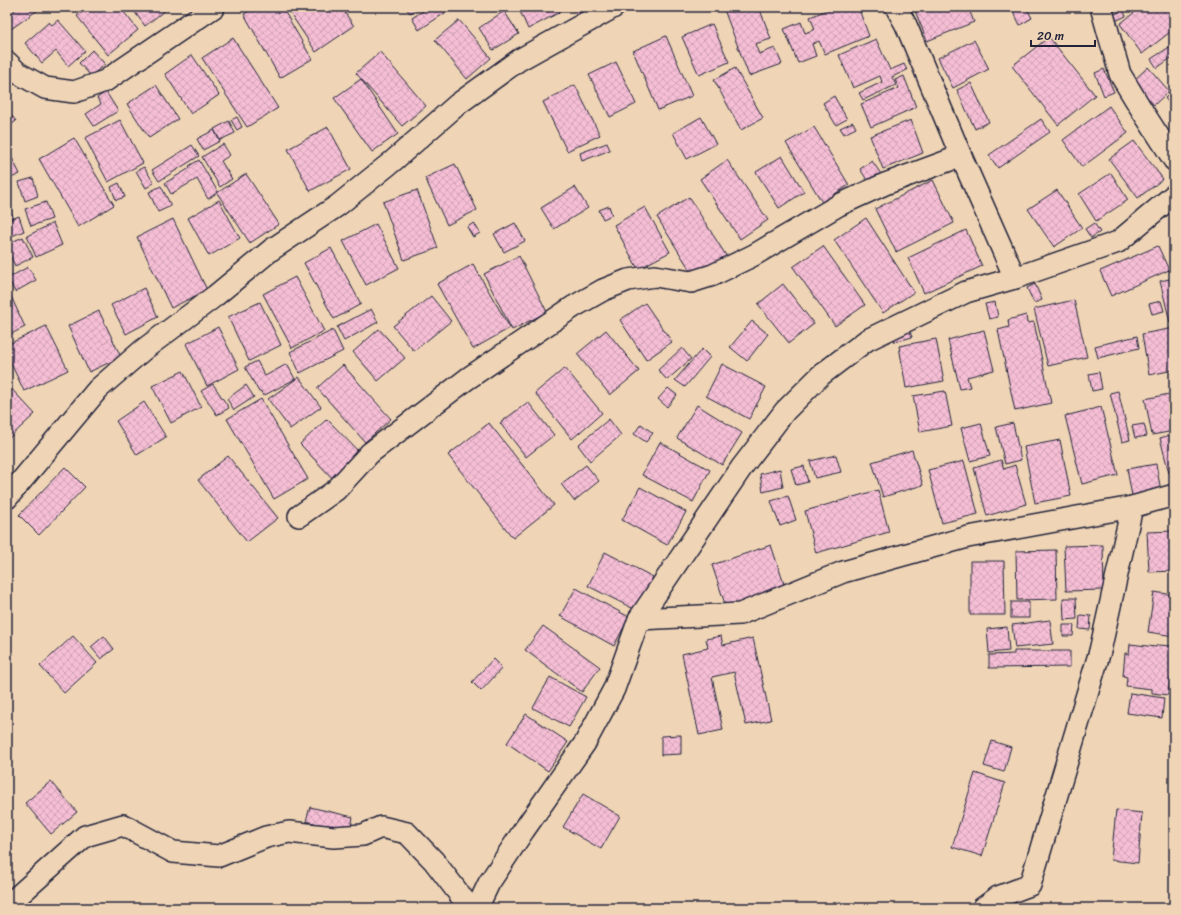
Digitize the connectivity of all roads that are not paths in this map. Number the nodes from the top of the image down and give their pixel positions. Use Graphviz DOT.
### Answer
graph roads {
  1 [pos="214,7"];
  2 [pos="614,7"];
  3 [pos="896,7"];
  4 [pos="1101,7"];
  5 [pos="7,62"];
  6 [pos="961,156"];
  7 [pos="1174,160"];
  8 [pos="1174,195"];
  9 [pos="1015,278"];
  10 [pos="1174,495"];
  11 [pos="7,498"];
  12 [pos="1132,507"];
  13 [pos="299,516"];
  14 [pos="639,619"];
  15 [pos="7,908"];
  16 [pos="470,908"];
  17 [pos="477,908"];
  18 [pos="983,908"];
  1 -- 5 [label="street"];
  2 -- 11 [label="street"];
  3 -- 6 [label="street"];
  4 -- 7 [label="street"];
  6 -- 9 [label="street"];
  6 -- 13 [label="street"];
  8 -- 9 [label="street"];
  9 -- 14 [label="street"];
  10 -- 12 [label="street"];
  12 -- 14 [label="street"];
  12 -- 18 [label="street"];
  14 -- 17 [label="street"];
  15 -- 16 [label="street"];
}
